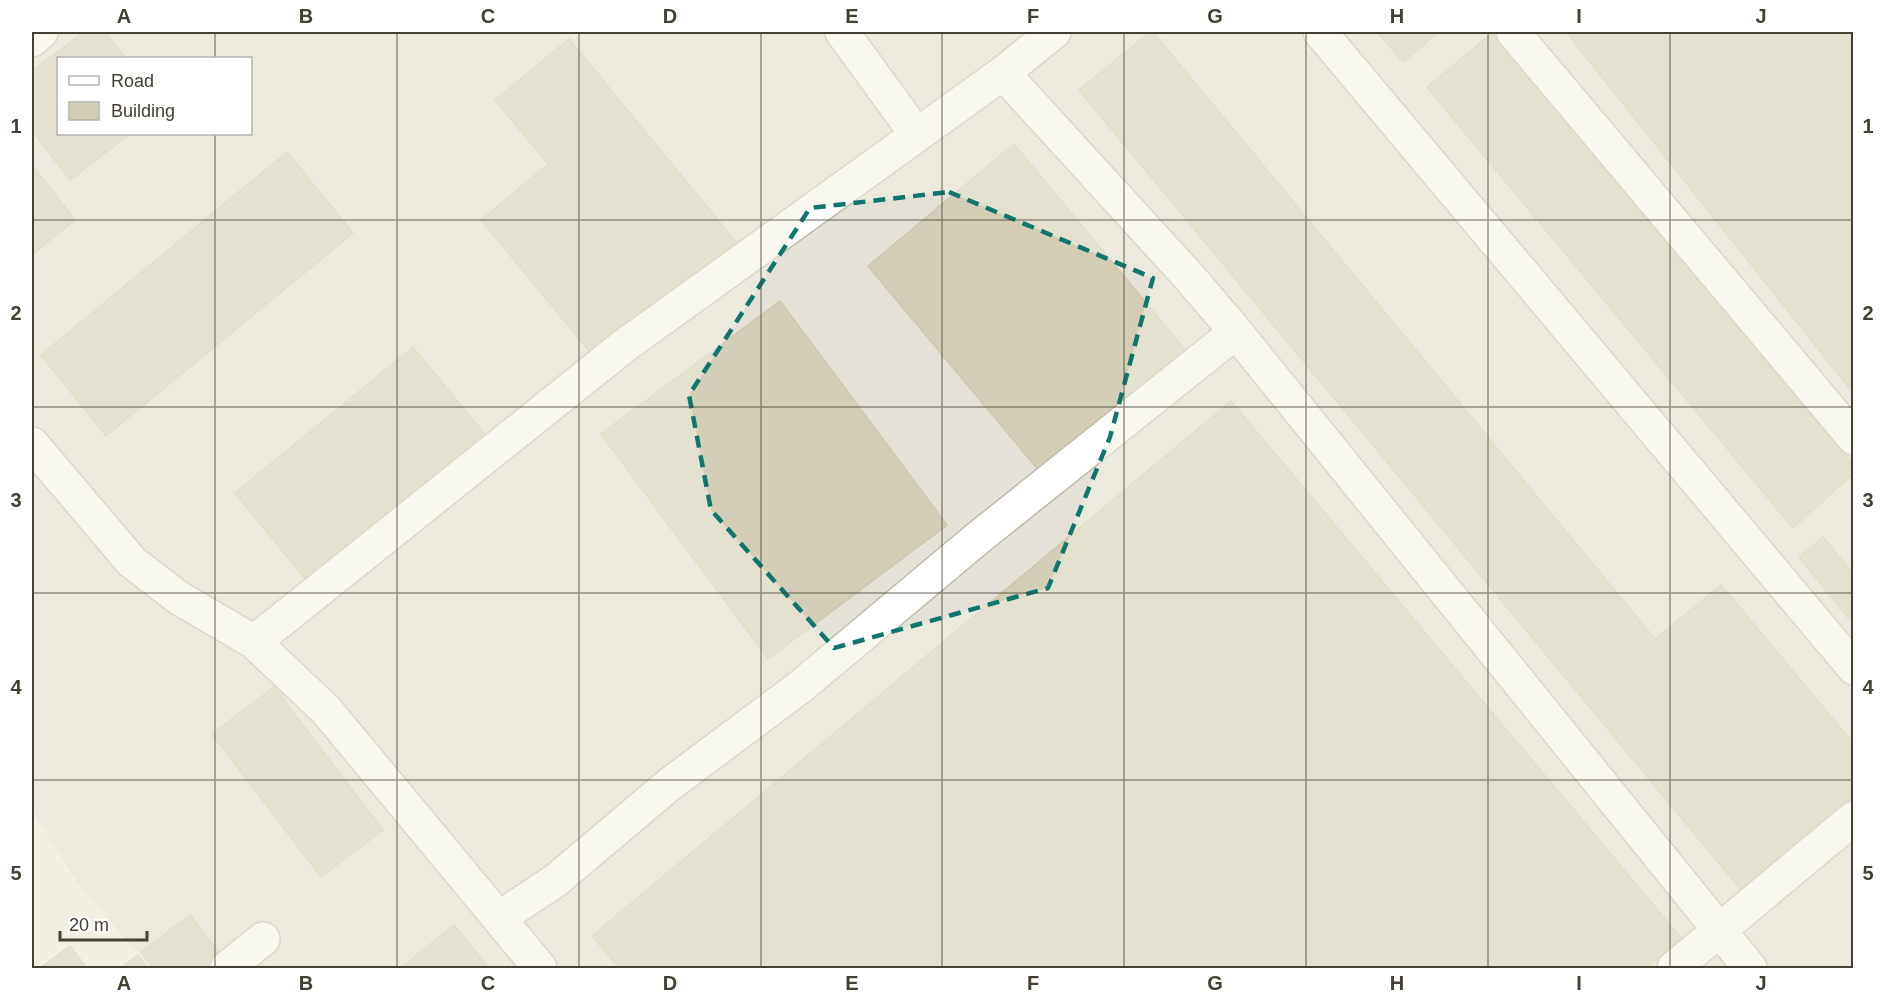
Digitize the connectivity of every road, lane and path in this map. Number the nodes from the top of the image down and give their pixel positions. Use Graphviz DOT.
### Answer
graph roads {
  1 [pos="41,32"];
  2 [pos="842,32"];
  3 [pos="1054,32"];
  4 [pos="1320,32"];
  5 [pos="1513,32"];
  6 [pos="32,40"];
  7 [pos="1003,73"];
  8 [pos="917,135"];
  9 [pos="1236,332"];
  10 [pos="1854,438"];
  11 [pos="32,444"];
  12 [pos="254,642"];
  13 [pos="1854,668"];
  14 [pos="1854,818"];
  15 [pos="499,918"];
  16 [pos="1720,930"];
  17 [pos="263,939"];
  18 [pos="227,969"];
  19 [pos="540,969"];
  20 [pos="1674,969"];
  21 [pos="1750,969"];
  1 -- 6 [label="lane"];
  2 -- 8 [label="lane"];
  3 -- 7 [label="lane"];
  4 -- 13 [label="lane"];
  5 -- 10 [label="lane"];
  7 -- 8 [label="lane"];
  7 -- 9 [label="lane"];
  8 -- 12 [label="lane"];
  9 -- 15 [label="lane"];
  9 -- 16 [label="lane"];
  11 -- 12 [label="lane"];
  12 -- 15 [label="lane"];
  14 -- 16 [label="lane"];
  15 -- 19 [label="lane"];
  16 -- 20 [label="lane"];
  16 -- 21 [label="lane"];
  17 -- 18 [label="lane"];
}
